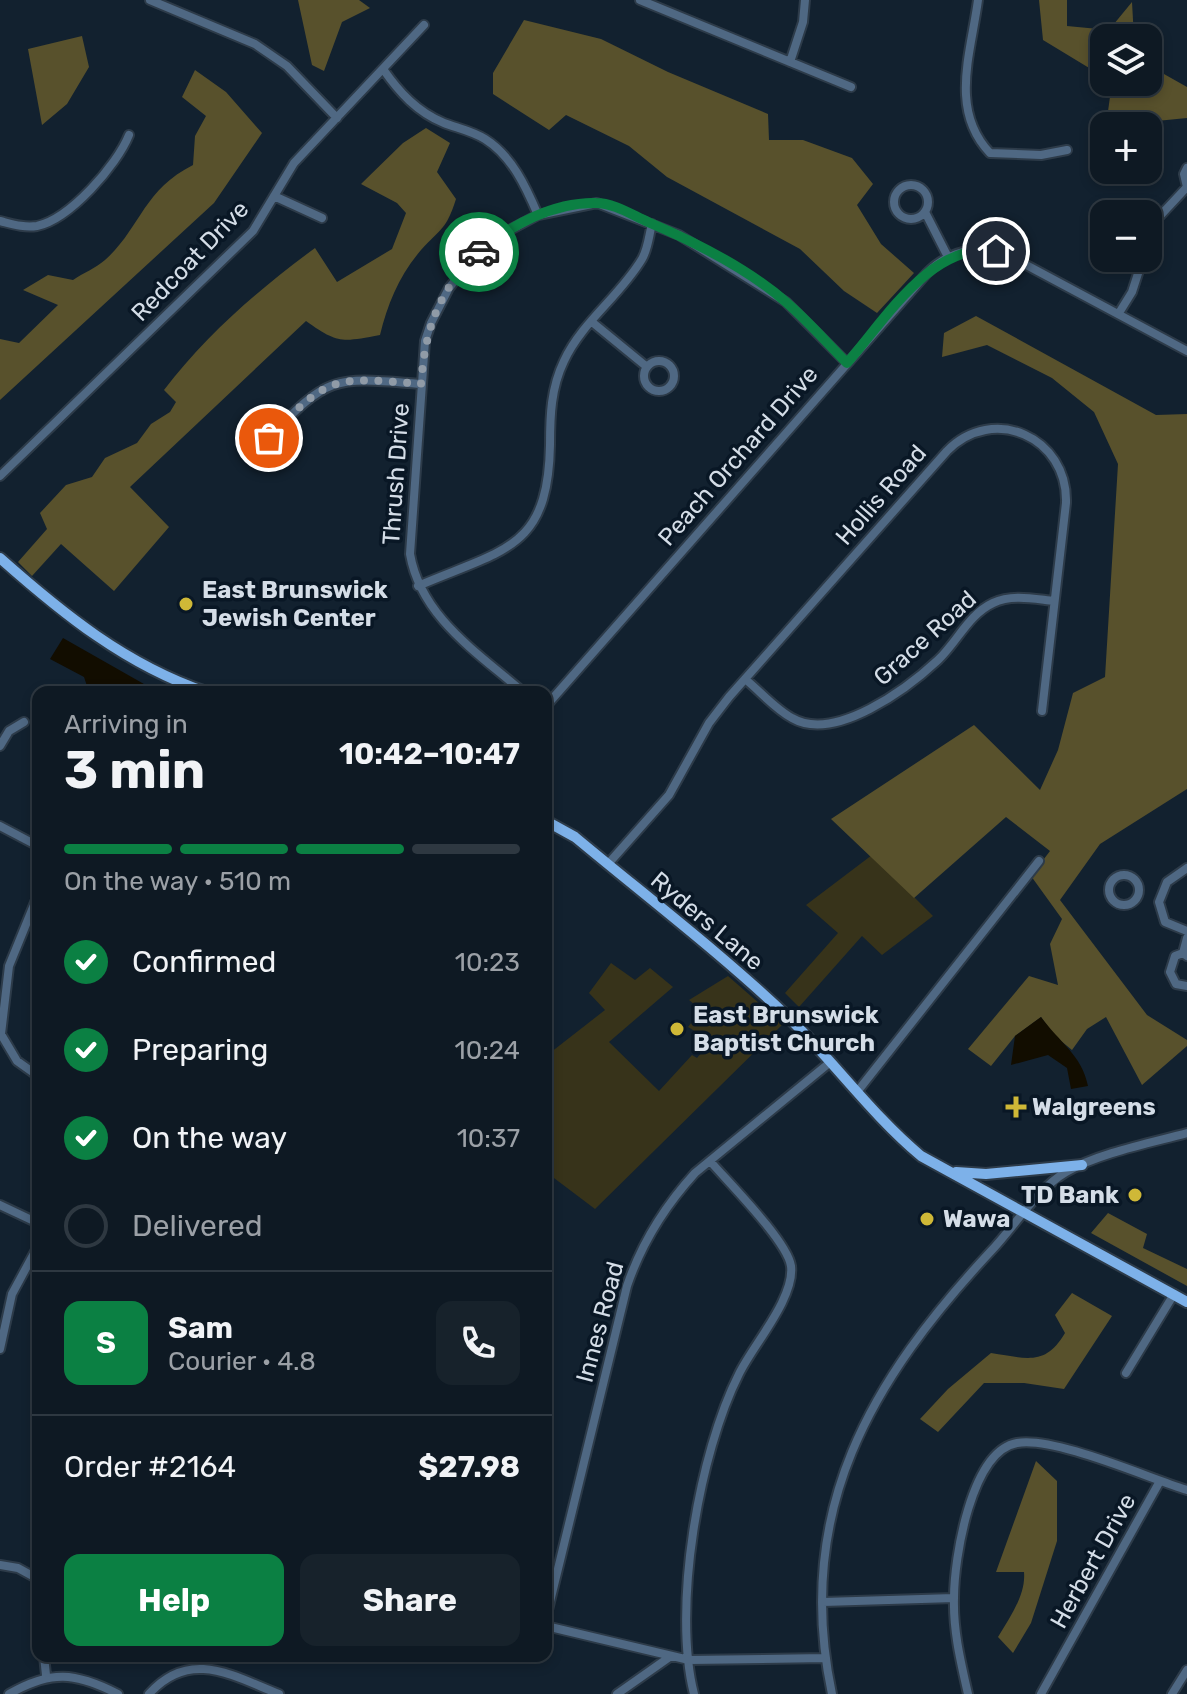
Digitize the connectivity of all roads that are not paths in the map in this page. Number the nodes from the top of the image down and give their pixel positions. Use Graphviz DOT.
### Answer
graph roads {
  1 [pos="150,0"];
  2 [pos="640,0"];
  3 [pos="805,0"];
  4 [pos="978,0"];
  5 [pos="424,25"];
  6 [pos="790,62"];
  7 [pos="383,69"];
  8 [pos="851,87"];
  9 [pos="337,118"];
  10 [pos="129,135"];
  11 [pos="1067,150"];
  12 [pos="1187,168"];
  13 [pos="1187,187"];
  14 [pos="274,196"];
  15 [pos="925,212"];
  16 [pos="1162,214"];
  17 [pos="538,215"];
  18 [pos="322,218"];
  19 [pos="0,221"];
  20 [pos="652,224"];
  21 [pos="948,257"];
  22 [pos="1138,272"];
  23 [pos="1119,313"];
  24 [pos="592,322"];
  25 [pos="1187,351"];
  26 [pos="847,363"];
  27 [pos="647,367"];
  28 [pos="421,384"];
  29 [pos="269,438"];
  30 [pos="0,476"];
  31 [pos="0,558"];
  32 [pos="418,586"];
  33 [pos="1054,601"];
  34 [pos="745,679"];
  35 [pos="187,686"];
  36 [pos="516,686"];
  37 [pos="552,699"];
  38 [pos="1042,711"];
  39 [pos="24,722"];
  40 [pos="0,746"];
  41 [pos="552,824"];
  42 [pos="0,826"];
  43 [pos="32,843"];
  44 [pos="1039,861"];
  45 [pos="608,864"];
  46 [pos="1187,868"];
  47 [pos="1140,888"];
  48 [pos="1160,893"];
  49 [pos="32,910"];
  50 [pos="1187,931"];
  51 [pos="1187,938"];
  52 [pos="1185,954"];
  53 [pos="1187,986"];
  54 [pos="828,1064"];
  55 [pos="32,1072"];
  56 [pos="857,1092"];
  57 [pos="1187,1133"];
  58 [pos="710,1161"];
  59 [pos="1082,1165"];
  60 [pos="951,1172"];
  61 [pos="0,1205"];
  62 [pos="1024,1214"];
  63 [pos="32,1220"];
  64 [pos="32,1257"];
  65 [pos="1174,1294"];
  66 [pos="1187,1302"];
  67 [pos="0,1349"];
  68 [pos="1126,1373"];
  69 [pos="1160,1481"];
  70 [pos="1187,1490"];
  71 [pos="0,1565"];
  72 [pos="32,1576"];
  73 [pos="552,1594"];
  74 [pos="954,1598"];
  75 [pos="823,1602"];
  76 [pos="552,1627"];
  77 [pos="672,1656"];
  78 [pos="826,1658"];
  79 [pos="689,1660"];
  80 [pos="45,1662"];
  81 [pos="1187,1670"];
  82 [pos="46,1675"];
  83 [pos="9,1694"];
  84 [pos="118,1694"];
  85 [pos="149,1694"];
  86 [pos="279,1694"];
  87 [pos="617,1694"];
  88 [pos="694,1694"];
  89 [pos="832,1694"];
  90 [pos="968,1694"];
  91 [pos="1041,1694"];
  92 [pos="1172,1694"];
  1 -- 9 [label="street"];
  2 -- 6 [label="street"];
  3 -- 6 [label="street"];
  4 -- 11 [label="street"];
  5 -- 7 [label="street, Redcoat Drive"];
  6 -- 8 [label="street"];
  7 -- 9 [label="street, Redcoat Drive"];
  7 -- 17 [label="street"];
  9 -- 14 [label="street, Redcoat Drive"];
  10 -- 19 [label="street"];
  12 -- 13 [label="street"];
  13 -- 16 [label="street"];
  14 -- 18 [label="street"];
  14 -- 30 [label="street, Redcoat Drive"];
  15 -- 15 [label="street"];
  15 -- 21 [label="street"];
  17 -- 20 [label="street, Thrush Drive"];
  17 -- 28 [label="street, Thrush Drive"];
  20 -- 24 [label="street"];
  20 -- 26 [label="street, Thrush Drive"];
  21 -- 23 [label="street"];
  21 -- 26 [label="street, Peach Orchard Drive"];
  22 -- 23 [label="street"];
  23 -- 25 [label="street"];
  24 -- 27 [label="street"];
  24 -- 32 [label="street"];
  26 -- 37 [label="street, Peach Orchard Drive"];
  28 -- 29 [label="street"];
  28 -- 32 [label="street, Thrush Drive"];
  31 -- 35 [label="main road"];
  32 -- 36 [label="street, Thrush Drive"];
  33 -- 34 [label="street, Grace Road"];
  33 -- 34 [label="street, Hollis Road"];
  33 -- 38 [label="street, Hollis Road"];
  34 -- 45 [label="street, Hollis Road"];
  39 -- 40 [label="street"];
  41 -- 45 [label="main road, Ryders Lane"];
  42 -- 43 [label="street"];
  44 -- 56 [label="street"];
  45 -- 54 [label="main road, Ryders Lane"];
  46 -- 48 [label="street"];
  47 -- 48 [label="street"];
  48 -- 50 [label="street"];
  49 -- 55 [label="street"];
  51 -- 52 [label="street"];
  52 -- 53 [label="street"];
  54 -- 56 [label="main road, Ryders Lane"];
  54 -- 58 [label="street, Innes Road"];
  56 -- 60 [label="main road, Ryders Lane"];
  57 -- 59 [label="street"];
  58 -- 73 [label="street, Innes Road"];
  58 -- 79 [label="street"];
  59 -- 60 [label="main road"];
  59 -- 62 [label="street"];
  60 -- 62 [label="main road, Ryders Lane"];
  61 -- 63 [label="street"];
  62 -- 65 [label="main road, Ryders Lane"];
  62 -- 75 [label="street"];
  64 -- 67 [label="street"];
  65 -- 66 [label="main road, Ryders Lane"];
  65 -- 68 [label="street"];
  69 -- 70 [label="street"];
  69 -- 74 [label="street, Herbert Drive"];
  69 -- 91 [label="street, Herbert Drive"];
  71 -- 72 [label="street"];
  74 -- 75 [label="street"];
  74 -- 90 [label="street, Herbert Drive"];
  75 -- 78 [label="street"];
  76 -- 77 [label="street"];
  77 -- 79 [label="street"];
  77 -- 87 [label="street"];
  78 -- 79 [label="street"];
  78 -- 89 [label="street"];
  79 -- 88 [label="street"];
  80 -- 82 [label="street"];
  81 -- 92 [label="street"];
  82 -- 83 [label="street"];
  82 -- 84 [label="street"];
  85 -- 86 [label="street"];
}
